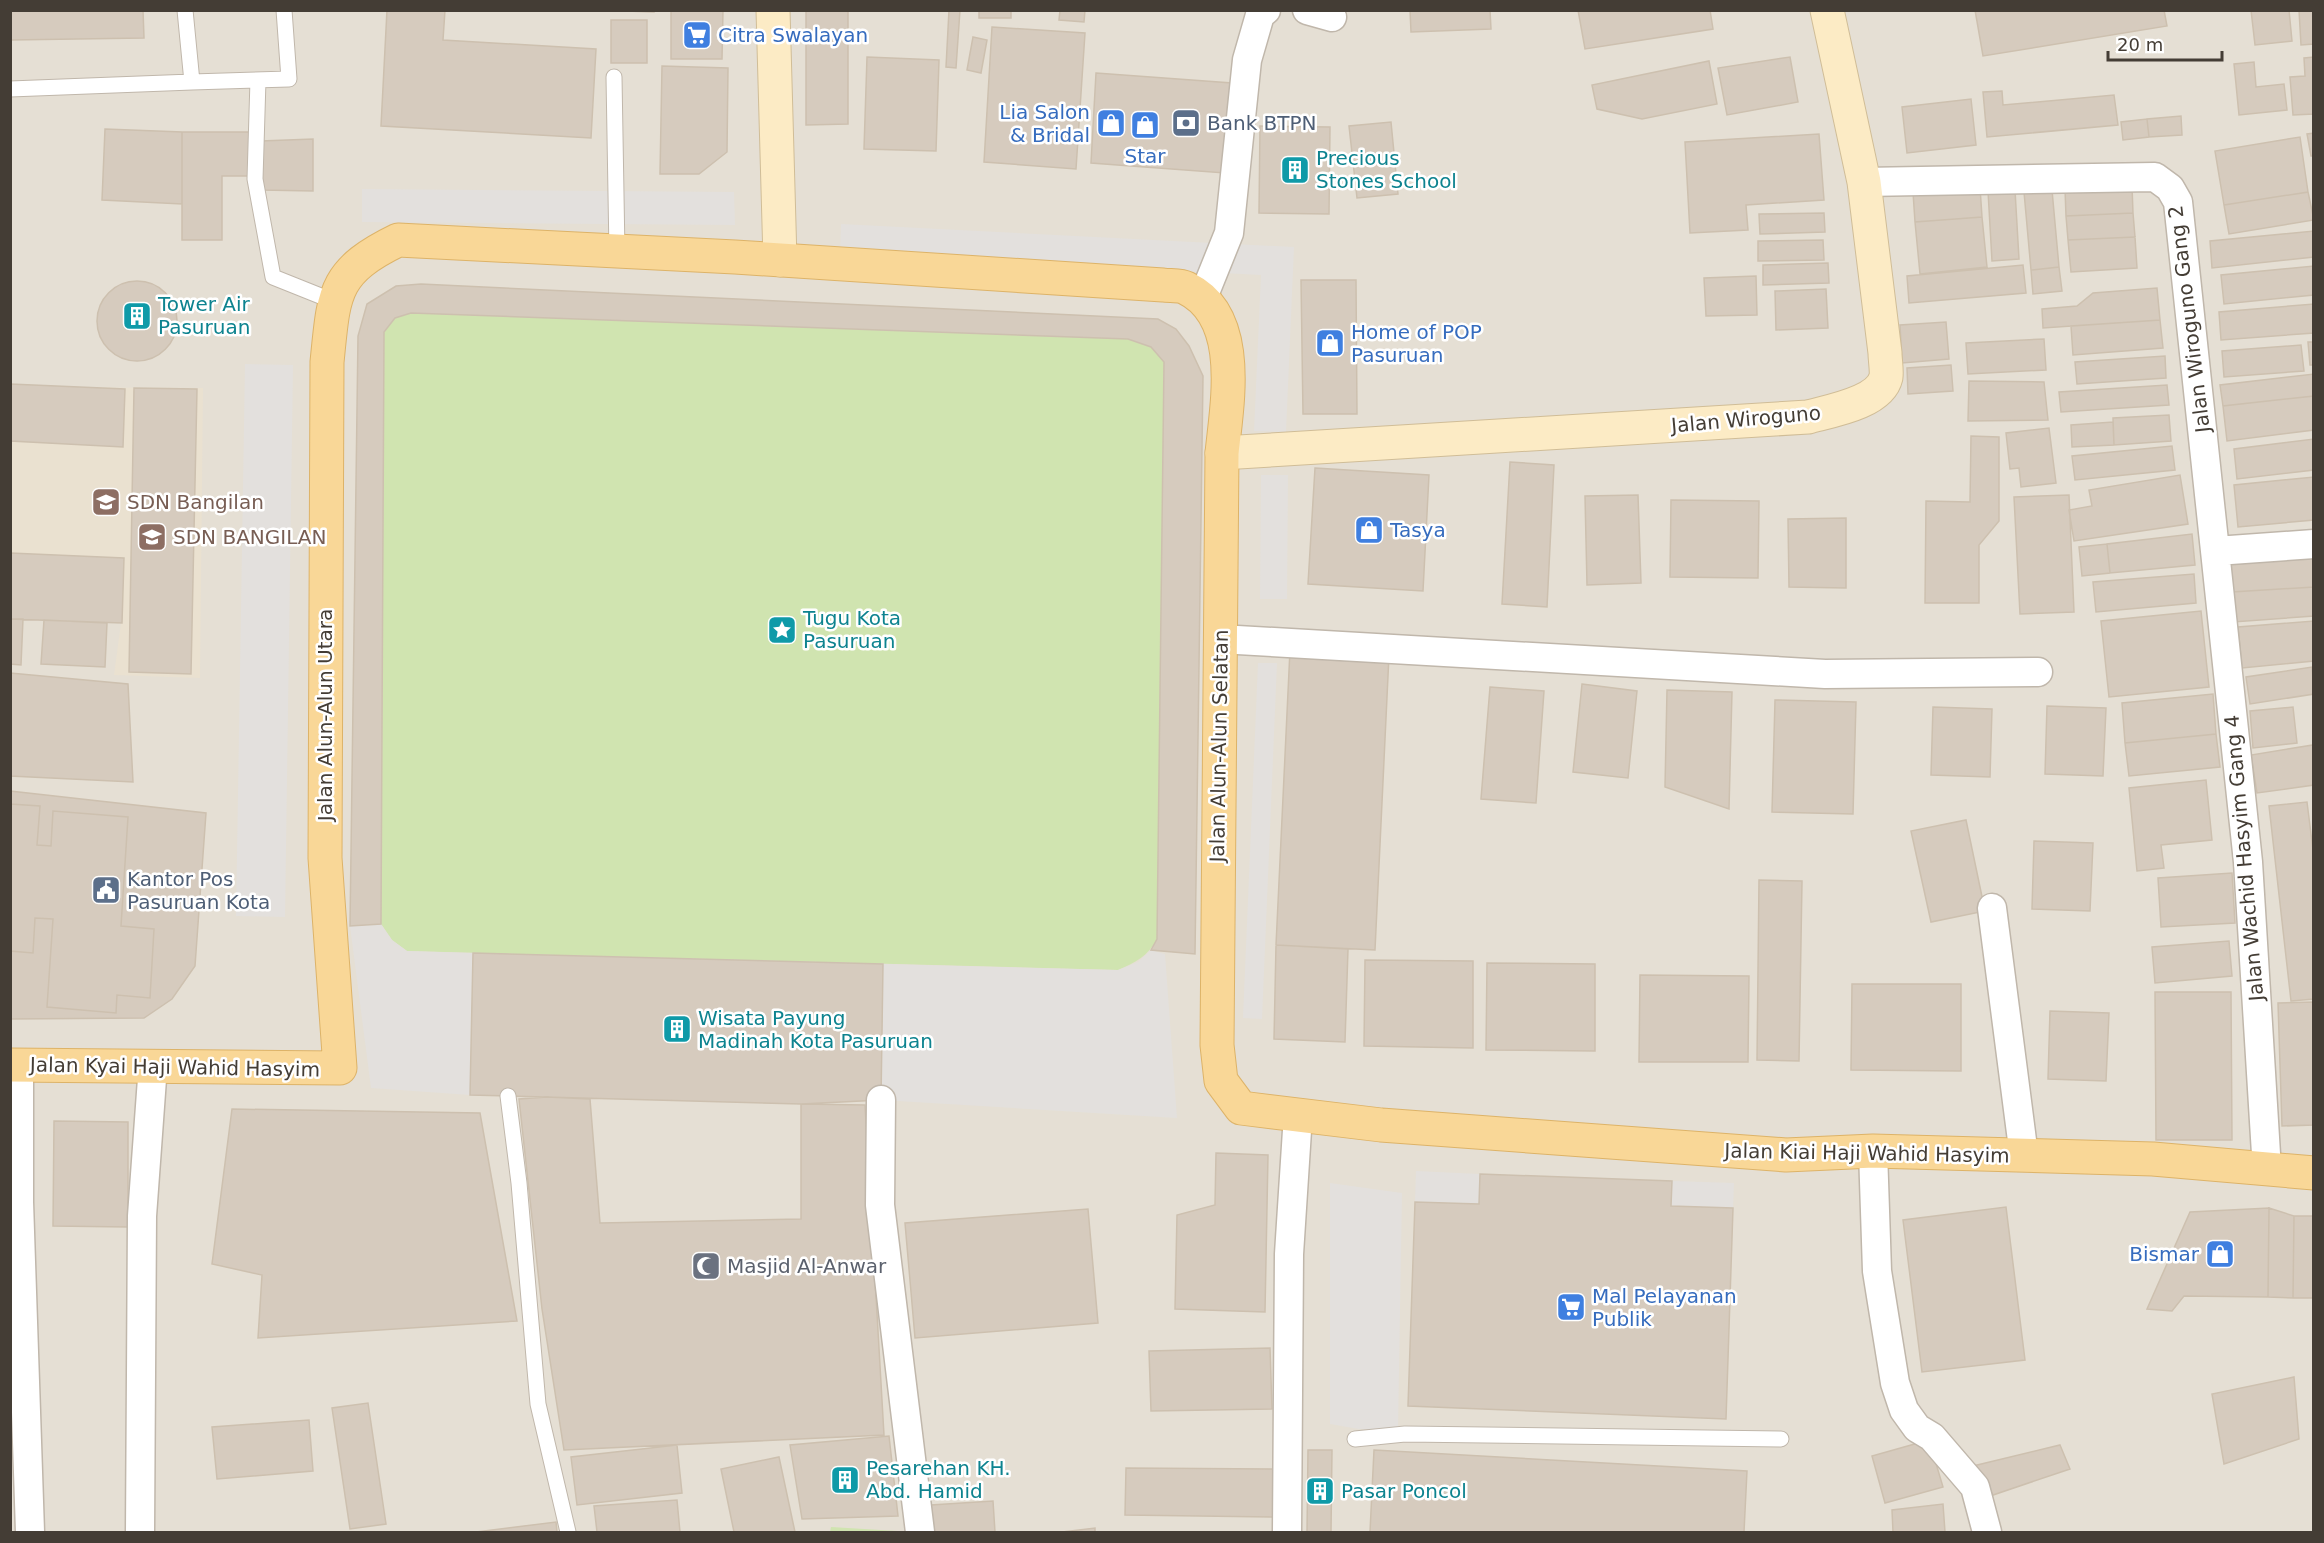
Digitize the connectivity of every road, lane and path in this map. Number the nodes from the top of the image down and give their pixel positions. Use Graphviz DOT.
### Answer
graph roads {
  1 [pos="185,10"];
  2 [pos="284,10"];
  3 [pos="773,10"];
  4 [pos="1266,10"];
  5 [pos="1827,10"];
  6 [pos="614,77"];
  7 [pos="258,80"];
  8 [pos="192,82"];
  9 [pos="10,89"];
  10 [pos="1864,182"];
  11 [pos="617,253"];
  12 [pos="780,260"];
  13 [pos="1202,300"];
  14 [pos="333,301"];
  15 [pos="1222,453"];
  16 [pos="2313,544"];
  17 [pos="2215,548"];
  18 [pos="1220,639"];
  19 [pos="2038,672"];
  20 [pos="1992,908"];
  21 [pos="15,1065"];
  22 [pos="153,1065"];
  23 [pos="340,1068"];
  24 [pos="508,1096"];
  25 [pos="880,1100"];
  26 [pos="1241,1108"];
  27 [pos="1298,1115"];
  28 [pos="1873,1151"];
  29 [pos="2024,1156"];
  30 [pos="2267,1170"];
  31 [pos="2313,1173"];
  32 [pos="1355,1438"];
  33 [pos="1781,1439"];
  34 [pos="30,1533"];
  35 [pos="140,1533"];
  36 [pos="568,1533"];
  37 [pos="920,1533"];
  38 [pos="1287,1533"];
  39 [pos="1987,1533"];
  1 -- 8 [label="lane"];
  2 -- 7 [label="lane"];
  3 -- 12 [label="street"];
  4 -- 13 [label="street"];
  5 -- 10 [label="street, Jalan Wiroguno"];
  6 -- 11 [label="lane"];
  7 -- 8 [label="lane"];
  7 -- 14 [label="lane"];
  8 -- 9 [label="lane"];
  10 -- 15 [label="street, Jalan Wiroguno"];
  10 -- 17 [label="street, Jalan Wiroguno Gang 2"];
  11 -- 12 [label="main road"];
  11 -- 14 [label="main road"];
  12 -- 13 [label="main road"];
  13 -- 15 [label="main road, Jalan Alun-Alun Selatan"];
  14 -- 23 [label="main road, Jalan Alun-Alun Utara"];
  15 -- 18 [label="main road, Jalan Alun-Alun Selatan"];
  16 -- 17 [label="street"];
  17 -- 30 [label="street, Jalan Wachid Hasyim Gang 4"];
  18 -- 19 [label="street"];
  18 -- 26 [label="main road, Jalan Alun-Alun Selatan"];
  20 -- 29 [label="street"];
  21 -- 22 [label="main road, Jalan Kyai Haji Wahid Hasyim"];
  21 -- 34 [label="street"];
  22 -- 23 [label="main road, Jalan Kyai Haji Wahid Hasyim"];
  22 -- 35 [label="street"];
  24 -- 36 [label="lane"];
  25 -- 37 [label="street"];
  26 -- 27 [label="main road, Jalan Kiai Haji Wahid Hasyim"];
  27 -- 28 [label="main road, Jalan Kiai Haji Wahid Hasyim"];
  27 -- 38 [label="street"];
  28 -- 29 [label="main road, Jalan Kiai Haji Wahid Hasyim"];
  28 -- 39 [label="street"];
  29 -- 30 [label="main road, Jalan Kiai Haji Wahid Hasyim"];
  30 -- 31 [label="main road, Jalan Kiai Haji Wahid Hasyim"];
  32 -- 33 [label="lane"];
}
